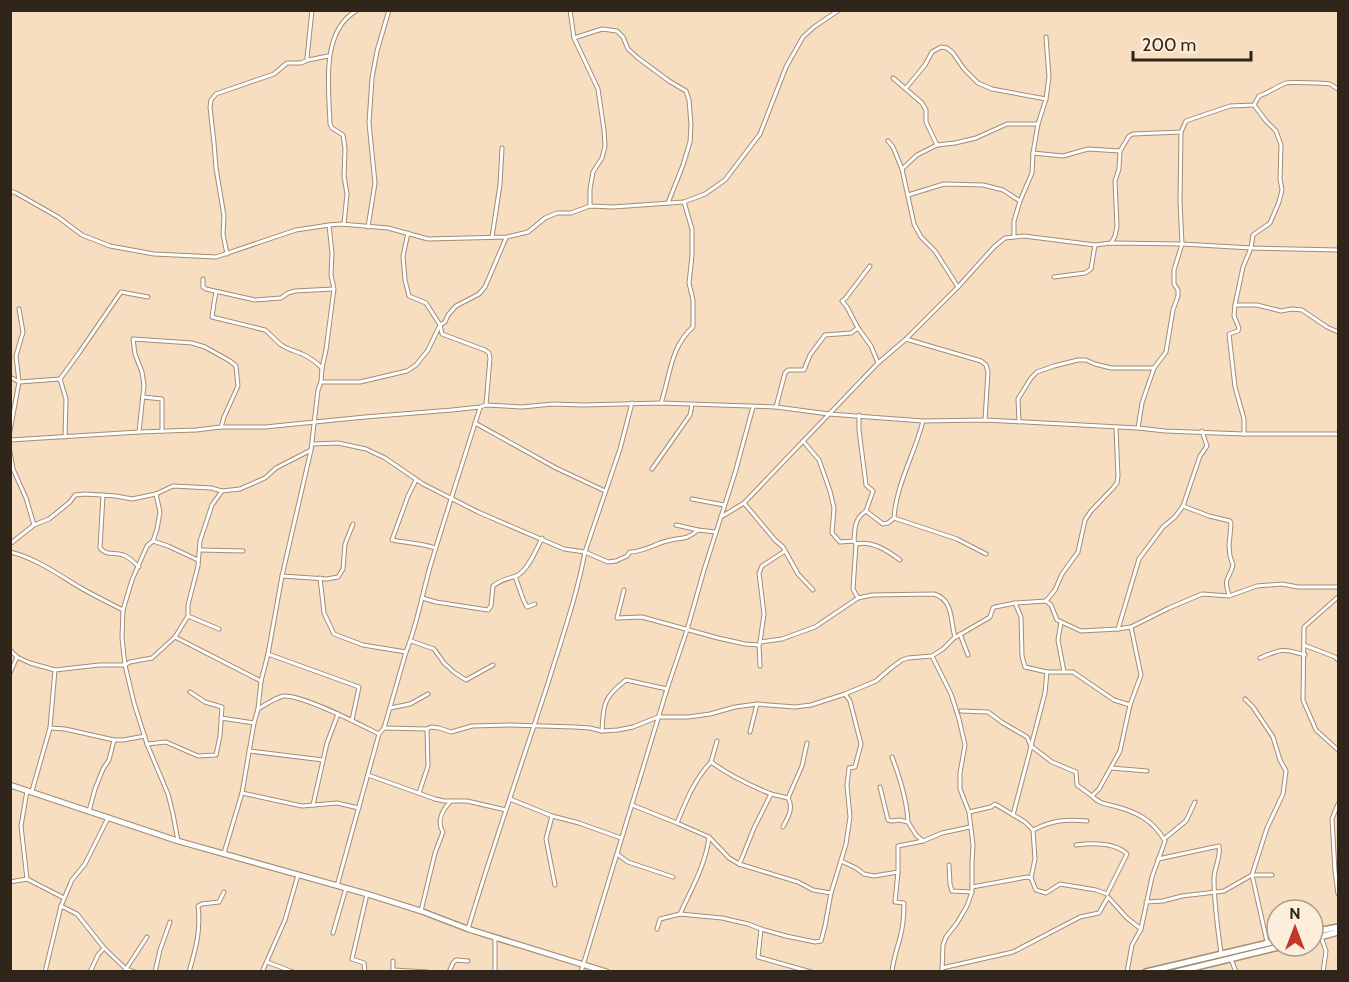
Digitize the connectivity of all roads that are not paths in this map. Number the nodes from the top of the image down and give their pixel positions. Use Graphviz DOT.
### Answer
graph roads {
  1 [pos="312,10"];
  2 [pos="389,10"];
  3 [pos="570,10"];
  4 [pos="840,10"];
  5 [pos="356,11"];
  6 [pos="574,38"];
  7 [pos="1046,38"];
  8 [pos="328,56"];
  9 [pos="308,60"];
  10 [pos="892,78"];
  11 [pos="906,88"];
  12 [pos="1338,89"];
  13 [pos="1046,99"];
  14 [pos="1254,105"];
  15 [pos="1038,124"];
  16 [pos="1180,132"];
  17 [pos="888,141"];
  18 [pos="937,145"];
  19 [pos="502,148"];
  20 [pos="1120,151"];
  21 [pos="1033,153"];
  22 [pos="902,169"];
  23 [pos="10,191"];
  24 [pos="908,195"];
  25 [pos="1020,201"];
  26 [pos="684,202"];
  27 [pos="668,203"];
  28 [pos="590,207"];
  29 [pos="344,224"];
  30 [pos="329,225"];
  31 [pos="368,227"];
  32 [pos="408,233"];
  33 [pos="1014,236"];
  34 [pos="492,237"];
  35 [pos="507,237"];
  36 [pos="1111,243"];
  37 [pos="1095,244"];
  38 [pos="1182,244"];
  39 [pos="1251,248"];
  40 [pos="1338,250"];
  41 [pos="227,254"];
  42 [pos="870,266"];
  43 [pos="1054,277"];
  44 [pos="203,279"];
  45 [pos="958,286"];
  46 [pos="334,289"];
  47 [pos="216,292"];
  48 [pos="148,297"];
  49 [pos="1235,305"];
  50 [pos="19,309"];
  51 [pos="440,325"];
  52 [pos="858,328"];
  53 [pos="1338,332"];
  54 [pos="906,339"];
  55 [pos="878,363"];
  56 [pos="322,368"];
  57 [pos="1154,368"];
  58 [pos="10,377"];
  59 [pos="60,379"];
  60 [pos="19,382"];
  61 [pos="321,382"];
  62 [pos="142,397"];
  63 [pos="632,403"];
  64 [pos="661,403"];
  65 [pos="486,405"];
  66 [pos="692,405"];
  67 [pos="480,407"];
  68 [pos="753,407"];
  69 [pos="776,407"];
  70 [pos="829,414"];
  71 [pos="859,416"];
  72 [pos="985,420"];
  73 [pos="923,421"];
  74 [pos="1019,422"];
  75 [pos="314,423"];
  76 [pos="475,423"];
  77 [pos="221,428"];
  78 [pos="1116,428"];
  79 [pos="1138,428"];
  80 [pos="10,431"];
  81 [pos="162,431"];
  82 [pos="138,432"];
  83 [pos="1202,432"];
  84 [pos="1244,434"];
  85 [pos="1338,434"];
  86 [pos="65,437"];
  87 [pos="10,440"];
  88 [pos="803,441"];
  89 [pos="312,444"];
  90 [pos="311,450"];
  91 [pos="10,452"];
  92 [pos="652,470"];
  93 [pos="416,480"];
  94 [pos="222,491"];
  95 [pos="605,492"];
  96 [pos="156,494"];
  97 [pos="103,495"];
  98 [pos="451,497"];
  99 [pos="692,499"];
  100 [pos="744,503"];
  101 [pos="724,505"];
  102 [pos="1183,506"];
  103 [pos="866,511"];
  104 [pos="721,517"];
  105 [pos="894,518"];
  106 [pos="353,524"];
  107 [pos="34,525"];
  108 [pos="676,525"];
  109 [pos="698,530"];
  110 [pos="716,532"];
  111 [pos="542,538"];
  112 [pos="153,541"];
  113 [pos="855,543"];
  114 [pos="10,544"];
  115 [pos="436,548"];
  116 [pos="200,550"];
  117 [pos="243,551"];
  118 [pos="785,551"];
  119 [pos="10,552"];
  120 [pos="585,552"];
  121 [pos="986,554"];
  122 [pos="142,560"];
  123 [pos="198,560"];
  124 [pos="900,560"];
  125 [pos="134,561"];
  126 [pos="139,567"];
  127 [pos="282,576"];
  128 [pos="515,576"];
  129 [pos="320,578"];
  130 [pos="1338,587"];
  131 [pos="813,590"];
  132 [pos="624,591"];
  133 [pos="1229,596"];
  134 [pos="1338,597"];
  135 [pos="422,598"];
  136 [pos="858,598"];
  137 [pos="1046,601"];
  138 [pos="1015,603"];
  139 [pos="534,604"];
  140 [pos="123,610"];
  141 [pos="188,616"];
  142 [pos="1061,622"];
  143 [pos="1131,627"];
  144 [pos="219,629"];
  145 [pos="1118,629"];
  146 [pos="687,630"];
  147 [pos="960,634"];
  148 [pos="175,637"];
  149 [pos="956,637"];
  150 [pos="411,641"];
  151 [pos="759,643"];
  152 [pos="1304,645"];
  153 [pos="10,650"];
  154 [pos="406,652"];
  155 [pos="268,654"];
  156 [pos="1305,655"];
  157 [pos="932,656"];
  158 [pos="968,656"];
  159 [pos="17,657"];
  160 [pos="1260,658"];
  161 [pos="1338,660"];
  162 [pos="125,665"];
  163 [pos="493,665"];
  164 [pos="760,666"];
  165 [pos="55,670"];
  166 [pos="1047,672"];
  167 [pos="1064,672"];
  168 [pos="10,673"];
  169 [pos="261,681"];
  170 [pos="667,689"];
  171 [pos="190,692"];
  172 [pos="428,694"];
  173 [pos="845,694"];
  174 [pos="1245,699"];
  175 [pos="757,704"];
  176 [pos="1130,705"];
  177 [pos="390,708"];
  178 [pos="258,709"];
  179 [pos="962,711"];
  180 [pos="338,714"];
  181 [pos="658,717"];
  182 [pos="221,718"];
  183 [pos="352,721"];
  184 [pos="254,723"];
  185 [pos="534,726"];
  186 [pos="50,728"];
  187 [pos="384,728"];
  188 [pos="427,729"];
  189 [pos="602,731"];
  190 [pos="750,732"];
  191 [pos="379,735"];
  192 [pos="145,736"];
  193 [pos="114,740"];
  194 [pos="717,741"];
  195 [pos="807,743"];
  196 [pos="147,744"];
  197 [pos="1031,746"];
  198 [pos="1338,750"];
  199 [pos="249,751"];
  200 [pos="892,758"];
  201 [pos="323,760"];
  202 [pos="711,762"];
  203 [pos="1111,768"];
  204 [pos="1147,771"];
  205 [pos="368,775"];
  206 [pos="10,785"];
  207 [pos="880,787"];
  208 [pos="29,791"];
  209 [pos="242,793"];
  210 [pos="419,793"];
  211 [pos="771,794"];
  212 [pos="1092,796"];
  213 [pos="788,798"];
  214 [pos="510,799"];
  215 [pos="451,801"];
  216 [pos="1195,802"];
  217 [pos="1338,804"];
  218 [pos="313,805"];
  219 [pos="632,805"];
  220 [pos="359,808"];
  221 [pos="506,810"];
  222 [pos="89,811"];
  223 [pos="969,812"];
  224 [pos="1013,815"];
  225 [pos="552,816"];
  226 [pos="109,817"];
  227 [pos="1087,821"];
  228 [pos="908,822"];
  229 [pos="677,823"];
  230 [pos="783,827"];
  231 [pos="970,827"];
  232 [pos="1033,830"];
  233 [pos="1338,835"];
  234 [pos="1333,836"];
  235 [pos="709,837"];
  236 [pos="621,838"];
  237 [pos="1164,839"];
  238 [pos="178,841"];
  239 [pos="923,841"];
  240 [pos="1076,845"];
  241 [pos="717,846"];
  242 [pos="708,847"];
  243 [pos="224,853"];
  244 [pos="616,854"];
  245 [pos="1158,859"];
  246 [pos="841,861"];
  247 [pos="739,864"];
  248 [pos="948,865"];
  249 [pos="898,872"];
  250 [pos="298,874"];
  251 [pos="1252,875"];
  252 [pos="1272,875"];
  253 [pos="673,877"];
  254 [pos="1031,878"];
  255 [pos="27,879"];
  256 [pos="10,882"];
  257 [pos="555,885"];
  258 [pos="337,886"];
  259 [pos="346,888"];
  260 [pos="972,889"];
  261 [pos="224,892"];
  262 [pos="1215,892"];
  263 [pos="831,893"];
  264 [pos="367,894"];
  265 [pos="1338,894"];
  266 [pos="1107,896"];
  267 [pos="64,898"];
  268 [pos="1146,902"];
  269 [pos="61,906"];
  270 [pos="421,911"];
  271 [pos="680,914"];
  272 [pos="170,922"];
  273 [pos="468,929"];
  274 [pos="761,929"];
  275 [pos="1141,929"];
  276 [pos="657,930"];
  277 [pos="333,933"];
  278 [pos="1265,935"];
  279 [pos="147,937"];
  280 [pos="495,937"];
  281 [pos="1265,945"];
  282 [pos="104,948"];
  283 [pos="1265,949"];
  284 [pos="1221,954"];
  285 [pos="1230,955"];
  286 [pos="393,961"];
  287 [pos="468,961"];
  288 [pos="267,962"];
  289 [pos="584,964"];
  290 [pos="125,970"];
  291 [pos="942,970"];
  292 [pos="394,971"];
  293 [pos="427,971"];
  294 [pos="45,972"];
  295 [pos="90,972"];
  296 [pos="135,972"];
  297 [pos="155,972"];
  298 [pos="189,972"];
  299 [pos="262,972"];
  300 [pos="293,972"];
  301 [pos="365,972"];
  302 [pos="449,972"];
  303 [pos="495,972"];
  304 [pos="581,972"];
  305 [pos="607,972"];
  306 [pos="811,972"];
  307 [pos="892,972"];
  308 [pos="1127,972"];
  309 [pos="1146,972"];
  310 [pos="1176,972"];
  311 [pos="1236,972"];
  1 -- 9 [label="street"];
  2 -- 31 [label="street"];
  3 -- 6 [label="street"];
  4 -- 26 [label="street"];
  5 -- 8 [label="street"];
  6 -- 27 [label="street"];
  6 -- 28 [label="street"];
  7 -- 13 [label="street"];
  8 -- 9 [label="street"];
  8 -- 29 [label="street"];
  9 -- 41 [label="street"];
  10 -- 11 [label="street"];
  11 -- 13 [label="street"];
  11 -- 18 [label="street"];
  12 -- 14 [label="street"];
  13 -- 15 [label="street"];
  14 -- 16 [label="street"];
  14 -- 39 [label="street"];
  15 -- 18 [label="street"];
  15 -- 21 [label="street"];
  16 -- 20 [label="street"];
  16 -- 38 [label="street"];
  17 -- 22 [label="street"];
  18 -- 22 [label="street"];
  19 -- 34 [label="street"];
  20 -- 21 [label="street"];
  20 -- 36 [label="street"];
  21 -- 25 [label="street"];
  22 -- 24 [label="street"];
  23 -- 41 [label="street"];
  24 -- 25 [label="street"];
  24 -- 45 [label="street"];
  25 -- 33 [label="street"];
  26 -- 27 [label="street"];
  26 -- 64 [label="street"];
  27 -- 28 [label="street"];
  28 -- 35 [label="street"];
  29 -- 30 [label="street"];
  29 -- 31 [label="street"];
  30 -- 41 [label="street"];
  30 -- 46 [label="street"];
  31 -- 32 [label="street"];
  32 -- 34 [label="street"];
  32 -- 51 [label="street"];
  33 -- 37 [label="street"];
  33 -- 45 [label="street"];
  34 -- 35 [label="street"];
  35 -- 51 [label="street"];
  36 -- 37 [label="street"];
  36 -- 38 [label="street"];
  37 -- 43 [label="street"];
  38 -- 39 [label="street"];
  38 -- 57 [label="street"];
  39 -- 40 [label="street"];
  39 -- 49 [label="street"];
  42 -- 52 [label="street"];
  44 -- 47 [label="street"];
  45 -- 54 [label="street"];
  46 -- 47 [label="street"];
  46 -- 56 [label="street"];
  47 -- 56 [label="street"];
  48 -- 59 [label="street"];
  49 -- 53 [label="street"];
  49 -- 84 [label="street"];
  50 -- 60 [label="street"];
  51 -- 61 [label="street"];
  51 -- 65 [label="street"];
  52 -- 55 [label="street"];
  52 -- 69 [label="street"];
  54 -- 55 [label="street"];
  54 -- 72 [label="street"];
  55 -- 70 [label="street"];
  56 -- 61 [label="street"];
  57 -- 74 [label="street"];
  57 -- 79 [label="street"];
  58 -- 60 [label="street"];
  59 -- 60 [label="street"];
  59 -- 86 [label="street"];
  60 -- 80 [label="street"];
  61 -- 75 [label="street"];
  62 -- 77 [label="street"];
  62 -- 81 [label="street"];
  62 -- 82 [label="street"];
  63 -- 64 [label="street"];
  63 -- 65 [label="street"];
  63 -- 95 [label="street"];
  64 -- 66 [label="street"];
  65 -- 67 [label="street"];
  66 -- 68 [label="street"];
  66 -- 92 [label="street"];
  67 -- 75 [label="street"];
  67 -- 76 [label="street"];
  68 -- 69 [label="street"];
  68 -- 101 [label="street"];
  69 -- 70 [label="street"];
  70 -- 71 [label="street"];
  70 -- 88 [label="street"];
  71 -- 73 [label="street"];
  71 -- 103 [label="street"];
  72 -- 73 [label="street"];
  72 -- 74 [label="street"];
  73 -- 105 [label="street"];
  74 -- 78 [label="street"];
  75 -- 77 [label="street"];
  75 -- 89 [label="street"];
  76 -- 95 [label="street"];
  76 -- 98 [label="street"];
  77 -- 81 [label="street"];
  78 -- 79 [label="street"];
  78 -- 137 [label="street"];
  79 -- 83 [label="street"];
  81 -- 82 [label="street"];
  82 -- 86 [label="street"];
  83 -- 84 [label="street"];
  83 -- 102 [label="street"];
  84 -- 85 [label="street"];
  86 -- 87 [label="street"];
  88 -- 100 [label="street"];
  88 -- 113 [label="street"];
  89 -- 90 [label="street"];
  89 -- 93 [label="street"];
  90 -- 94 [label="street"];
  90 -- 127 [label="street"];
  91 -- 107 [label="street"];
  93 -- 98 [label="street"];
  93 -- 115 [label="street"];
  94 -- 96 [label="street"];
  94 -- 116 [label="street"];
  95 -- 120 [label="street"];
  96 -- 97 [label="street"];
  96 -- 112 [label="street"];
  97 -- 107 [label="street"];
  97 -- 125 [label="street"];
  98 -- 111 [label="street"];
  98 -- 115 [label="street"];
  99 -- 101 [label="street"];
  100 -- 104 [label="street"];
  100 -- 118 [label="street"];
  101 -- 104 [label="street"];
  102 -- 133 [label="street"];
  102 -- 145 [label="street"];
  103 -- 105 [label="street"];
  103 -- 113 [label="street"];
  104 -- 110 [label="street"];
  105 -- 121 [label="street"];
  106 -- 129 [label="street"];
  107 -- 114 [label="street"];
  108 -- 109 [label="street"];
  109 -- 110 [label="street"];
  109 -- 120 [label="street"];
  110 -- 146 [label="street"];
  111 -- 120 [label="street"];
  111 -- 128 [label="street"];
  112 -- 122 [label="street"];
  112 -- 123 [label="street"];
  113 -- 124 [label="street"];
  113 -- 136 [label="street"];
  115 -- 135 [label="street"];
  116 -- 117 [label="street"];
  116 -- 123 [label="street"];
  118 -- 131 [label="street"];
  118 -- 151 [label="street"];
  119 -- 140 [label="street"];
  120 -- 185 [label="street"];
  122 -- 125 [label="street"];
  122 -- 126 [label="street"];
  123 -- 141 [label="street"];
  125 -- 126 [label="street"];
  126 -- 140 [label="street"];
  127 -- 129 [label="street"];
  127 -- 155 [label="street"];
  128 -- 135 [label="street"];
  128 -- 139 [label="street"];
  129 -- 154 [label="street"];
  130 -- 133 [label="street"];
  132 -- 146 [label="street"];
  133 -- 143 [label="street"];
  134 -- 152 [label="street"];
  135 -- 150 [label="street"];
  136 -- 149 [label="street"];
  136 -- 151 [label="street"];
  137 -- 138 [label="street"];
  137 -- 142 [label="street"];
  138 -- 147 [label="street"];
  138 -- 166 [label="street"];
  140 -- 162 [label="street"];
  141 -- 144 [label="street"];
  141 -- 148 [label="street"];
  142 -- 145 [label="street"];
  142 -- 167 [label="street"];
  143 -- 145 [label="street"];
  143 -- 176 [label="street"];
  146 -- 151 [label="street"];
  146 -- 170 [label="street"];
  147 -- 149 [label="street"];
  147 -- 158 [label="street"];
  148 -- 162 [label="street"];
  148 -- 169 [label="street"];
  149 -- 157 [label="street"];
  150 -- 154 [label="street"];
  150 -- 163 [label="street"];
  151 -- 164 [label="street"];
  152 -- 156 [label="street"];
  152 -- 161 [label="street"];
  153 -- 159 [label="street"];
  154 -- 177 [label="street"];
  155 -- 169 [label="street"];
  155 -- 183 [label="street"];
  156 -- 160 [label="street"];
  156 -- 198 [label="street"];
  157 -- 173 [label="street"];
  157 -- 223 [label="street"];
  159 -- 165 [label="street"];
  159 -- 168 [label="street"];
  162 -- 165 [label="street"];
  162 -- 192 [label="street"];
  165 -- 186 [label="street"];
  166 -- 167 [label="street"];
  166 -- 197 [label="street"];
  167 -- 176 [label="street"];
  169 -- 178 [label="street"];
  170 -- 181 [label="street"];
  170 -- 189 [label="street"];
  171 -- 182 [label="street"];
  172 -- 177 [label="street"];
  173 -- 175 [label="street"];
  173 -- 246 [label="street"];
  174 -- 251 [label="street"];
  175 -- 181 [label="street"];
  175 -- 190 [label="street"];
  176 -- 203 [label="street"];
  177 -- 187 [label="street"];
  178 -- 180 [label="street"];
  178 -- 184 [label="street"];
  179 -- 197 [label="street"];
  180 -- 183 [label="street"];
  180 -- 201 [label="street"];
  181 -- 189 [label="street"];
  181 -- 219 [label="street"];
  182 -- 184 [label="street"];
  182 -- 196 [label="street"];
  183 -- 191 [label="street"];
  184 -- 199 [label="street"];
  185 -- 188 [label="street"];
  185 -- 189 [label="street"];
  185 -- 214 [label="street"];
  186 -- 193 [label="street"];
  186 -- 208 [label="street"];
  187 -- 188 [label="street"];
  187 -- 191 [label="street"];
  188 -- 210 [label="street"];
  191 -- 205 [label="street"];
  192 -- 193 [label="street"];
  192 -- 196 [label="street"];
  193 -- 222 [label="street"];
  194 -- 202 [label="street"];
  195 -- 213 [label="street"];
  196 -- 238 [label="street"];
  197 -- 212 [label="street"];
  197 -- 224 [label="street"];
  199 -- 201 [label="street"];
  199 -- 209 [label="street"];
  200 -- 228 [label="street"];
  201 -- 218 [label="street"];
  202 -- 211 [label="street"];
  202 -- 229 [label="street"];
  203 -- 204 [label="street"];
  203 -- 212 [label="street"];
  205 -- 210 [label="street"];
  205 -- 220 [label="street"];
  206 -- 208 [label="street"];
  207 -- 228 [label="street"];
  208 -- 222 [label="street"];
  208 -- 255 [label="street"];
  209 -- 218 [label="street"];
  209 -- 243 [label="street"];
  210 -- 215 [label="street"];
  211 -- 213 [label="street"];
  211 -- 247 [label="street"];
  212 -- 237 [label="street"];
  213 -- 230 [label="street"];
  214 -- 221 [label="street"];
  214 -- 225 [label="street"];
  215 -- 221 [label="street"];
  215 -- 270 [label="street"];
  216 -- 237 [label="street"];
  217 -- 234 [label="street"];
  218 -- 220 [label="street"];
  219 -- 229 [label="street"];
  219 -- 236 [label="street"];
  220 -- 258 [label="street"];
  221 -- 273 [label="street"];
  222 -- 226 [label="street"];
  223 -- 224 [label="street"];
  223 -- 231 [label="street"];
  224 -- 232 [label="street"];
  225 -- 236 [label="street"];
  225 -- 257 [label="street"];
  226 -- 238 [label="street"];
  226 -- 267 [label="street"];
  227 -- 232 [label="street"];
  228 -- 239 [label="street"];
  229 -- 235 [label="street"];
  231 -- 239 [label="street"];
  231 -- 260 [label="street"];
  232 -- 254 [label="street"];
  233 -- 234 [label="street"];
  234 -- 265 [label="street"];
  235 -- 241 [label="street"];
  235 -- 242 [label="street"];
  236 -- 244 [label="street"];
  237 -- 245 [label="street"];
  238 -- 243 [label="street"];
  239 -- 249 [label="street"];
  240 -- 266 [label="street"];
  241 -- 242 [label="street"];
  241 -- 247 [label="street"];
  242 -- 271 [label="street"];
  243 -- 250 [label="street"];
  244 -- 253 [label="street"];
  244 -- 289 [label="street"];
  245 -- 262 [label="street"];
  245 -- 268 [label="street"];
  246 -- 249 [label="street"];
  246 -- 263 [label="street"];
  247 -- 263 [label="street"];
  248 -- 260 [label="street"];
  249 -- 307 [label="street"];
  250 -- 258 [label="street"];
  250 -- 288 [label="street"];
  251 -- 252 [label="street"];
  251 -- 262 [label="street"];
  251 -- 278 [label="street"];
  254 -- 260 [label="street"];
  254 -- 266 [label="street"];
  255 -- 256 [label="street"];
  255 -- 267 [label="street"];
  258 -- 259 [label="street"];
  259 -- 264 [label="street"];
  259 -- 277 [label="street"];
  260 -- 291 [label="street"];
  261 -- 298 [label="street"];
  262 -- 268 [label="street"];
  262 -- 284 [label="street"];
  263 -- 274 [label="street"];
  264 -- 270 [label="street"];
  264 -- 301 [label="street"];
  266 -- 275 [label="street"];
  266 -- 291 [label="street"];
  267 -- 269 [label="street"];
  268 -- 275 [label="street"];
  269 -- 282 [label="street"];
  269 -- 294 [label="street"];
  270 -- 273 [label="street"];
  271 -- 274 [label="street"];
  271 -- 276 [label="street"];
  272 -- 297 [label="street"];
  273 -- 280 [label="street"];
  274 -- 306 [label="street"];
  275 -- 308 [label="street"];
  279 -- 290 [label="street"];
  280 -- 289 [label="street"];
  280 -- 303 [label="street"];
  281 -- 285 [label="highway"];
  282 -- 290 [label="street"];
  282 -- 295 [label="street"];
  283 -- 285 [label="highway"];
  284 -- 285 [label="highway"];
  284 -- 309 [label="highway"];
  285 -- 310 [label="highway"];
  285 -- 311 [label="street"];
  286 -- 292 [label="street"];
  287 -- 302 [label="street"];
  288 -- 299 [label="street"];
  288 -- 300 [label="street"];
  289 -- 304 [label="street"];
  289 -- 305 [label="street"];
  290 -- 296 [label="street"];
  292 -- 293 [label="street"];
}
